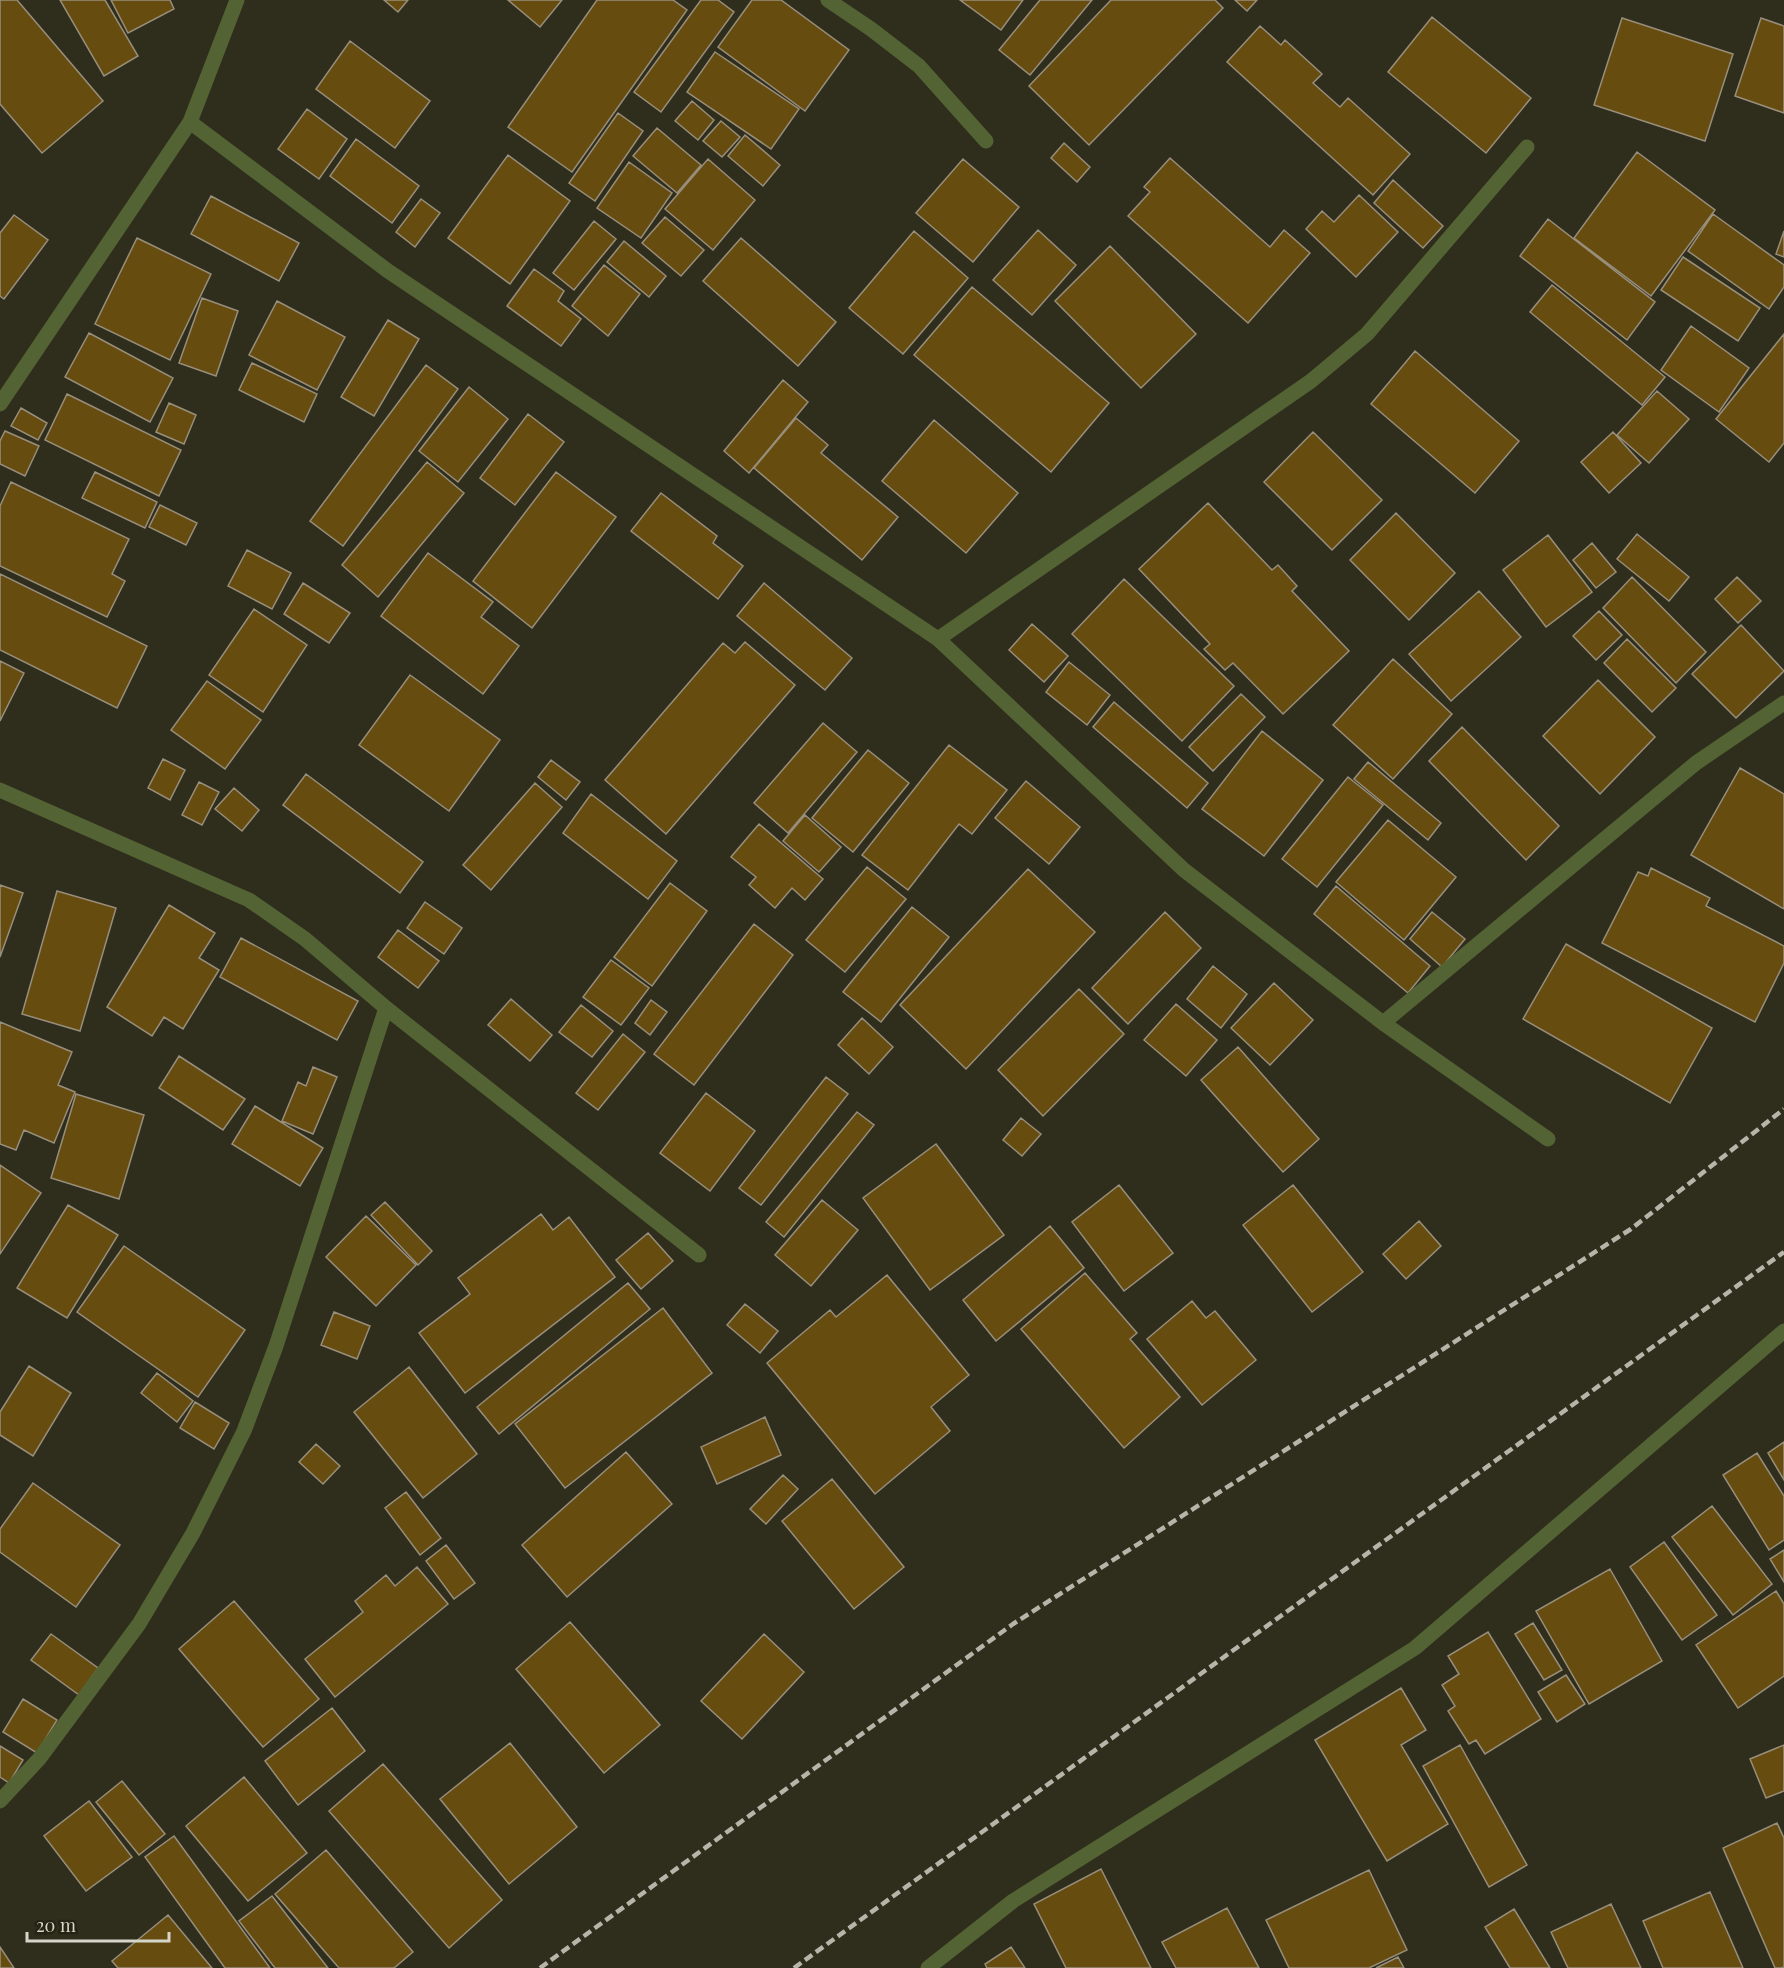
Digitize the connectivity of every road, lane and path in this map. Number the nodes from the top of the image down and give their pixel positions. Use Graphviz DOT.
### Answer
graph roads {
  1 [pos="828,0"];
  2 [pos="234,1"];
  3 [pos="190,122"];
  4 [pos="986,141"];
  5 [pos="1527,147"];
  6 [pos="0,404"];
  7 [pos="938,639"];
  8 [pos="1784,703"];
  9 [pos="0,790"];
  10 [pos="386,1008"];
  11 [pos="1383,1023"];
  12 [pos="1548,1139"];
  13 [pos="699,1255"];
  14 [pos="1784,1331"];
  15 [pos="0,1801"];
  16 [pos="928,1968"];
  1 -- 4 [label="street"];
  2 -- 3 [label="street"];
  3 -- 6 [label="street"];
  3 -- 7 [label="street"];
  5 -- 7 [label="street"];
  7 -- 11 [label="street"];
  8 -- 11 [label="street"];
  9 -- 10 [label="street"];
  10 -- 13 [label="street"];
  10 -- 15 [label="street"];
  11 -- 12 [label="street"];
  14 -- 16 [label="street"];
}
